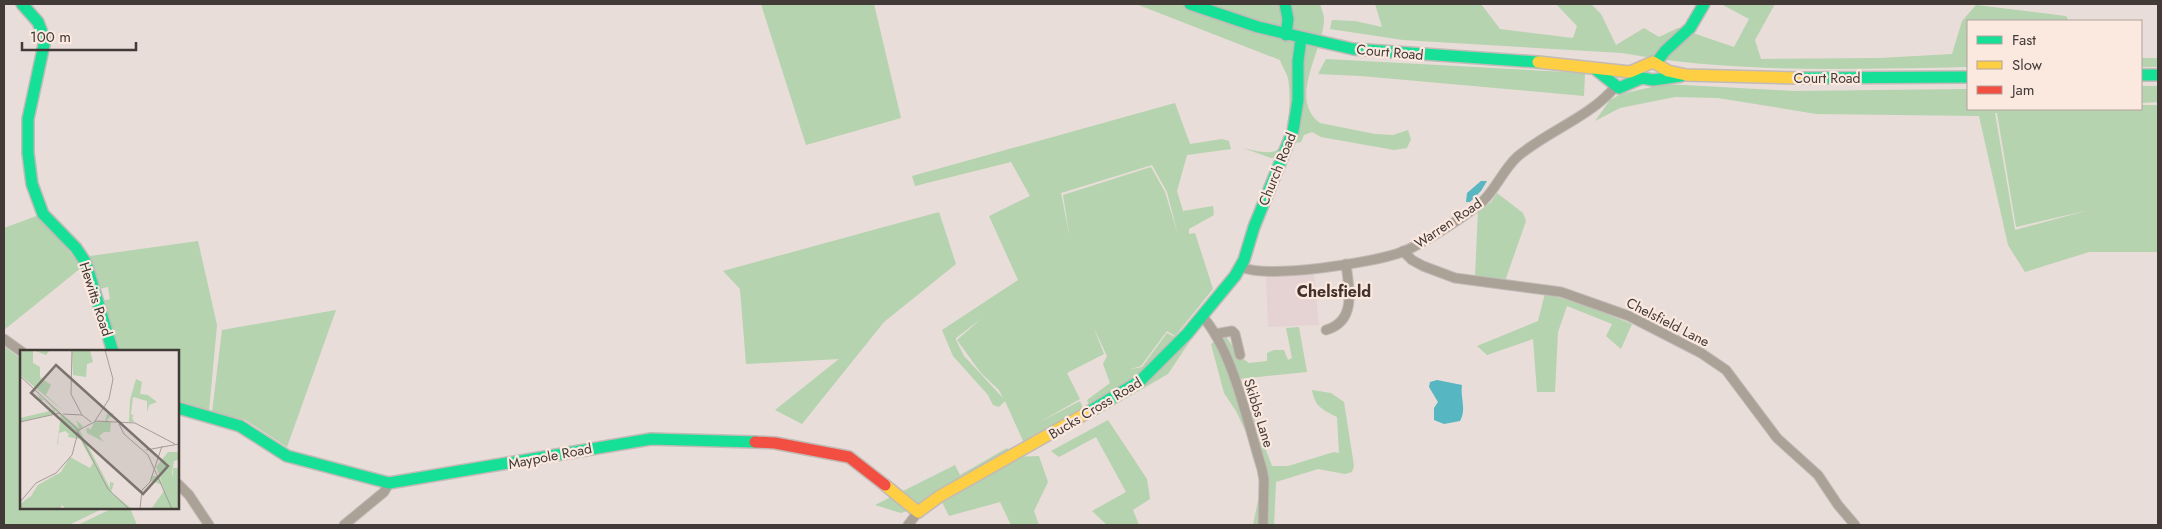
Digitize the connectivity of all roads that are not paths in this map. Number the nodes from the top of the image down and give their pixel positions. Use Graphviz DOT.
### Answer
graph roads {
  1 [pos="22,4"];
  2 [pos="1190,4"];
  3 [pos="1284,4"];
  4 [pos="1704,4"];
  5 [pos="1286,35"];
  6 [pos="1301,39"];
  7 [pos="1655,65"];
  8 [pos="1595,69"];
  9 [pos="1621,70"];
  10 [pos="1686,75"];
  11 [pos="2142,75"];
  12 [pos="2158,75"];
  13 [pos="1967,77"];
  14 [pos="1653,78"];
  15 [pos="1618,85"];
  16 [pos="1403,252"];
  17 [pos="1346,264"];
  18 [pos="1241,267"];
  19 [pos="1202,316"];
  20 [pos="1326,330"];
  21 [pos="1215,334"];
  22 [pos="4,339"];
  23 [pos="112,350"];
  24 [pos="20,351"];
  25 [pos="1240,355"];
  26 [pos="179,408"];
  27 [pos="389,483"];
  28 [pos="179,485"];
  29 [pos="918,512"];
  30 [pos="209,525"];
  31 [pos="344,525"];
  32 [pos="908,525"];
  33 [pos="1263,525"];
  34 [pos="1855,525"];
  1 -- 23 [label="street, Hewitts Road"];
  2 -- 5 [label="street, Court Road"];
  3 -- 5 [label="street"];
  4 -- 7 [label="street"];
  5 -- 6 [label="street, Court Road"];
  6 -- 8 [label="street, Court Road"];
  6 -- 18 [label="street, Church Road"];
  7 -- 9 [label="street, Court Road"];
  7 -- 10 [label="street, Court Road"];
  7 -- 14 [label="street"];
  8 -- 9 [label="street, Court Road"];
  8 -- 15 [label="street"];
  9 -- 15 [label="street"];
  10 -- 13 [label="street, Court Road"];
  10 -- 14 [label="street, Court Road"];
  11 -- 12 [label="street"];
  14 -- 15 [label="street, Court Road"];
  15 -- 16 [label="street, Warren Road"];
  16 -- 17 [label="street, Warren Road"];
  16 -- 34 [label="street, Chelsfield Lane"];
  17 -- 18 [label="street, Warren Road"];
  17 -- 20 [label="street"];
  18 -- 19 [label="street, Bucks Cross Road"];
  19 -- 21 [label="street, Skibbs Lane"];
  19 -- 29 [label="street, Bucks Cross Road"];
  21 -- 25 [label="street"];
  21 -- 33 [label="street, Skibbs Lane"];
  22 -- 24 [label="street"];
  26 -- 27 [label="street, Maypole Road"];
  27 -- 29 [label="street, Maypole Road"];
  27 -- 31 [label="street"];
  28 -- 30 [label="street"];
  29 -- 32 [label="street"];
}
